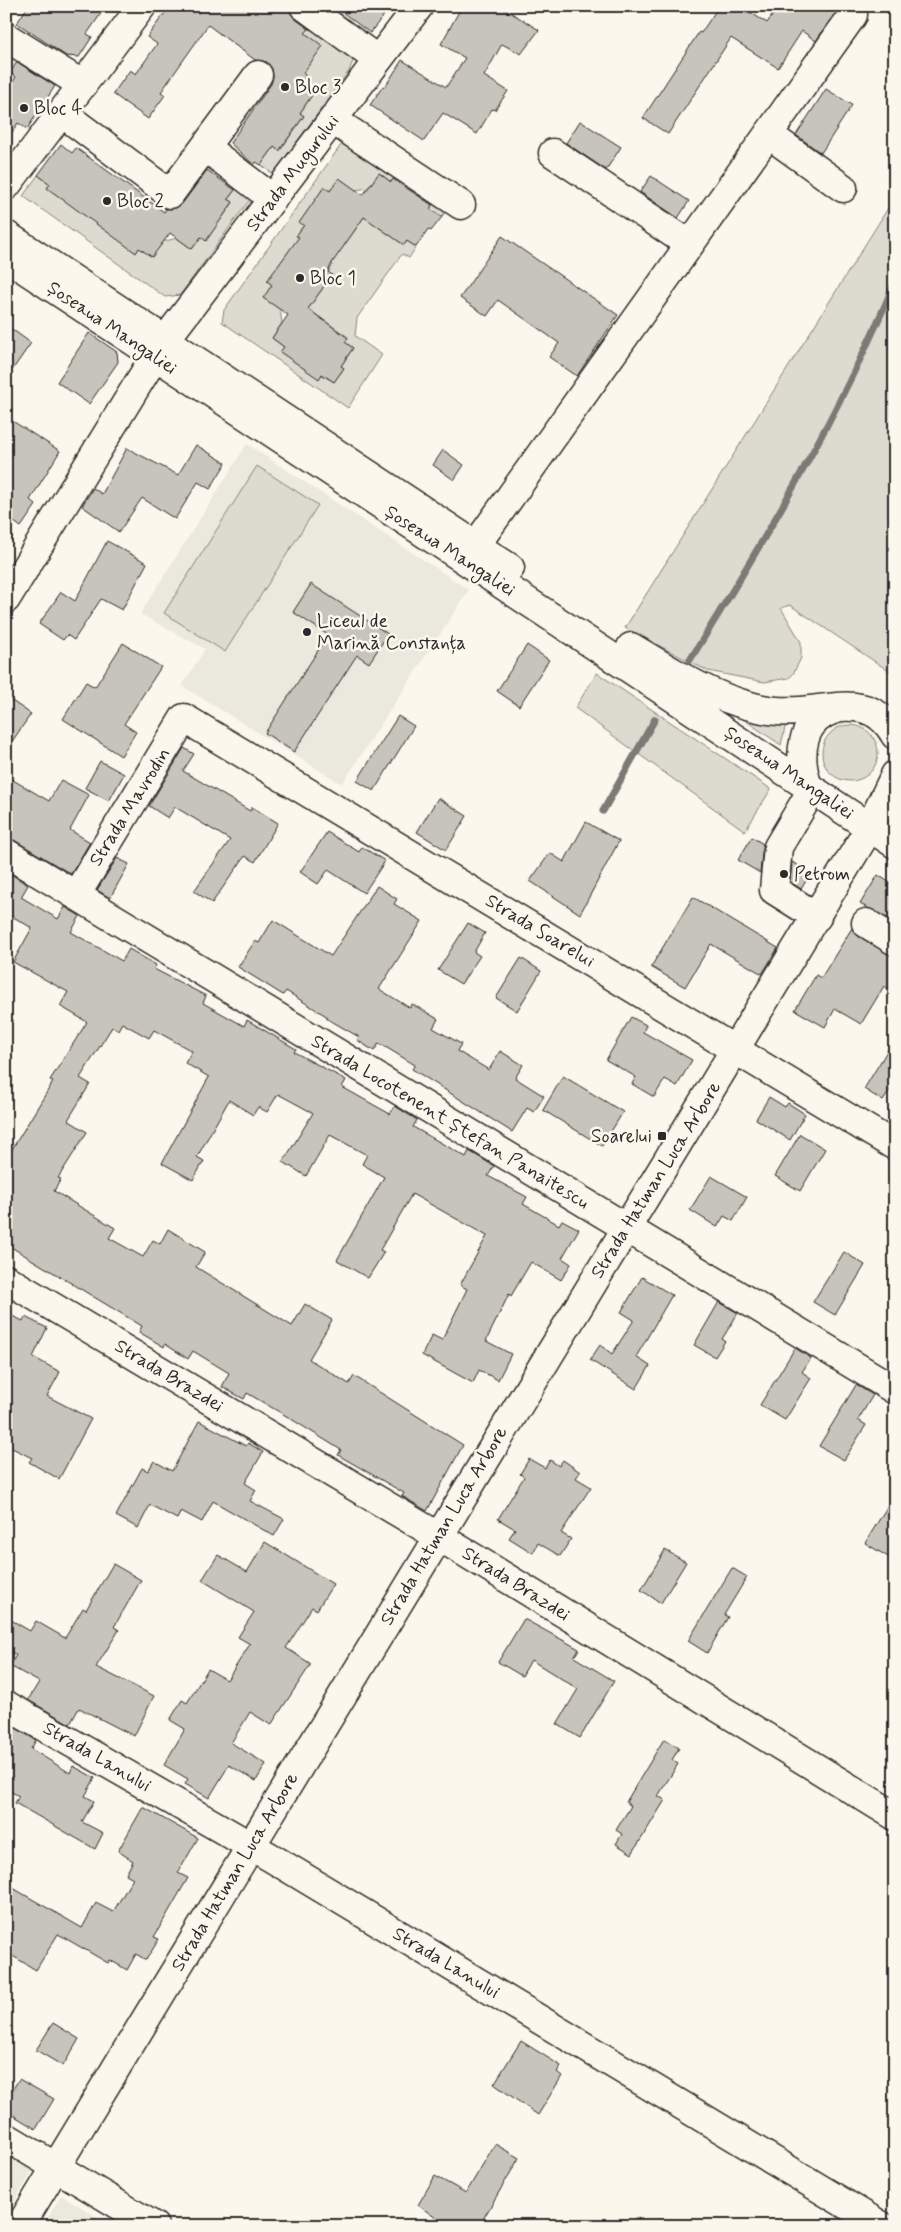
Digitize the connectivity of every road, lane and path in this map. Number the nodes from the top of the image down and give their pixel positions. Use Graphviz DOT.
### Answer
graph roads {
  1 [pos="142,6"];
  2 [pos="304,6"];
  3 [pos="419,6"];
  4 [pos="852,15"];
  5 [pos="6,37"];
  6 [pos="378,60"];
  7 [pos="258,74"];
  8 [pos="83,85"];
  9 [pos="62,113"];
  10 [pos="333,120"];
  11 [pos="768,134"];
  12 [pos="205,147"];
  13 [pos="553,153"];
  14 [pos="7,186"];
  15 [pos="843,188"];
  16 [pos="273,199"];
  17 [pos="461,205"];
  18 [pos="6,235"];
  19 [pos="689,244"];
  20 [pos="6,257"];
  21 [pos="160,347"];
  22 [pos="476,545"];
  23 [pos="6,599"];
  24 [pos="848,706"];
  25 [pos="184,718"];
  26 [pos="895,736"];
  27 [pos="895,776"];
  28 [pos="810,788"];
  29 [pos="870,827"];
  30 [pos="895,844"];
  31 [pos="6,853"];
  32 [pos="76,895"];
  33 [pos="817,917"];
  34 [pos="866,923"];
  35 [pos="895,941"];
  36 [pos="737,1049"];
  37 [pos="895,1146"];
  38 [pos="627,1228"];
  39 [pos="6,1280"];
  40 [pos="895,1390"];
  41 [pos="438,1536"];
  42 [pos="6,1705"];
  43 [pos="895,1816"];
  44 [pos="251,1846"];
  45 [pos="6,2137"];
  46 [pos="56,2167"];
  47 [pos="20,2226"];
  48 [pos="154,2226"];
  49 [pos="882,2226"];
  1 -- 8 [label="street"];
  2 -- 6 [label="street"];
  3 -- 6 [label="street, Strada Mugurului"];
  4 -- 11 [label="street"];
  5 -- 8 [label="street"];
  6 -- 10 [label="street, Strada Mugurului"];
  7 -- 12 [label="street"];
  8 -- 9 [label="street"];
  9 -- 12 [label="street"];
  9 -- 14 [label="street"];
  10 -- 16 [label="street, Strada Mugurului"];
  10 -- 17 [label="street"];
  11 -- 15 [label="street"];
  11 -- 19 [label="street"];
  12 -- 16 [label="street"];
  13 -- 19 [label="street"];
  16 -- 21 [label="street, Strada Mugurului"];
  18 -- 21 [label="street, Șoseaua Mangaliei"];
  19 -- 22 [label="street"];
  20 -- 21 [label="street, Șoseaua Mangaliei"];
  21 -- 22 [label="street, Șoseaua Mangaliei"];
  21 -- 23 [label="street, Strada Mugurului"];
  21 -- 28 [label="street, Șoseaua Mangaliei"];
  22 -- 24 [label="street, Șoseaua Mangaliei"];
  24 -- 26 [label="street, Șoseaua Mangaliei"];
  24 -- 28 [label="street"];
  25 -- 32 [label="street, Strada Mavrodin"];
  25 -- 36 [label="street, Strada Soarelui"];
  27 -- 29 [label="street, Strada Hatman Luca Arbore"];
  28 -- 29 [label="street, Șoseaua Mangaliei"];
  28 -- 33 [label="street"];
  29 -- 30 [label="street, Șoseaua Mangaliei"];
  29 -- 33 [label="street, Strada Hatman Luca Arbore"];
  31 -- 32 [label="street, Strada Locotenent Ștefan Panaitescu"];
  32 -- 38 [label="street, Strada Locotenent Ștefan Panaitescu"];
  33 -- 36 [label="street, Strada Hatman Luca Arbore"];
  34 -- 35 [label="street"];
  36 -- 37 [label="street, Strada Soarelui"];
  36 -- 38 [label="street, Strada Hatman Luca Arbore"];
  38 -- 40 [label="street, Strada Locotenent Ștefan Panaitescu"];
  38 -- 41 [label="street, Strada Hatman Luca Arbore"];
  39 -- 41 [label="street, Strada Brazdei"];
  41 -- 43 [label="street, Strada Brazdei"];
  41 -- 44 [label="street, Strada Hatman Luca Arbore"];
  42 -- 44 [label="street, Strada Lanului"];
  44 -- 46 [label="street, Strada Hatman Luca Arbore"];
  44 -- 49 [label="street, Strada Lanului"];
  45 -- 46 [label="street"];
  46 -- 47 [label="street, Strada Hatman Luca Arbore"];
  46 -- 48 [label="street"];
}
